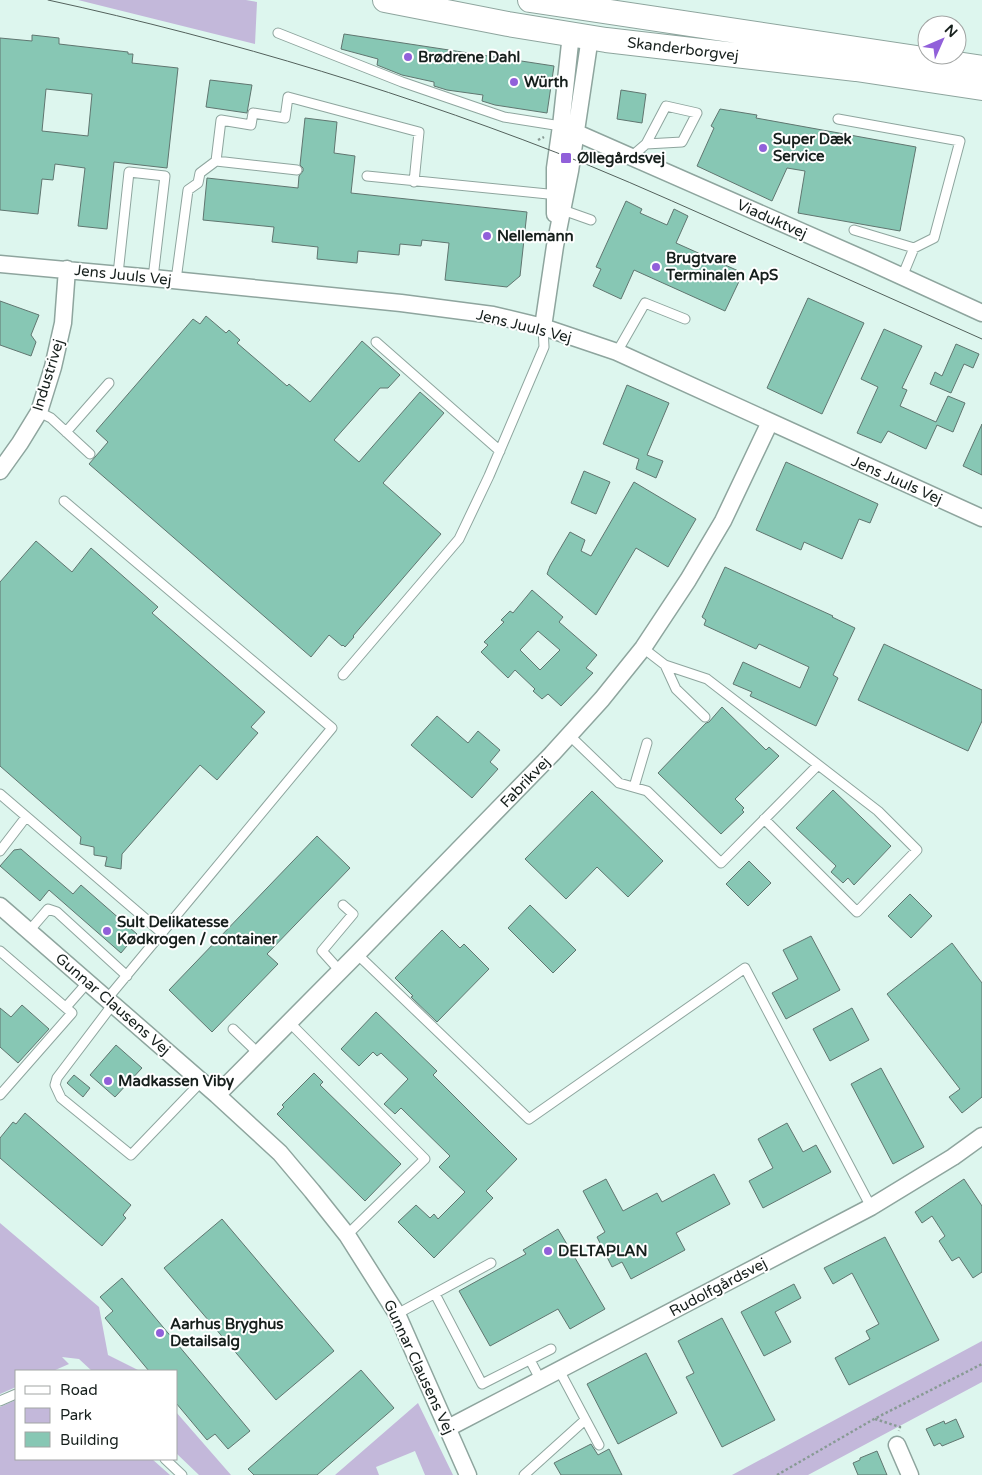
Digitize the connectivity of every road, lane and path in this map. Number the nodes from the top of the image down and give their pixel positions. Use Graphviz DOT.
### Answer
graph roads {
  1 [pos="530,0"];
  2 [pos="389,1"];
  3 [pos="583,19"];
  4 [pos="278,33"];
  5 [pos="982,68"];
  6 [pos="982,88"];
  7 [pos="838,119"];
  8 [pos="569,130"];
  9 [pos="646,144"];
  10 [pos="631,157"];
  11 [pos="216,161"];
  12 [pos="297,170"];
  13 [pos="367,176"];
  14 [pos="414,182"];
  15 [pos="559,202"];
  16 [pos="590,220"];
  17 [pos="854,230"];
  18 [pos="914,248"];
  19 [pos="0,264"];
  20 [pos="67,270"];
  21 [pos="118,274"];
  22 [pos="902,276"];
  23 [pos="153,278"];
  24 [pos="176,280"];
  25 [pos="982,313"];
  26 [pos="685,319"];
  27 [pos="543,327"];
  28 [pos="376,342"];
  29 [pos="617,352"];
  30 [pos="109,383"];
  31 [pos="39,412"];
  32 [pos="770,422"];
  33 [pos="66,432"];
  34 [pos="500,451"];
  35 [pos="90,454"];
  36 [pos="0,471"];
  37 [pos="64,501"];
  38 [pos="982,518"];
  39 [pos="643,648"];
  40 [pos="665,666"];
  41 [pos="343,675"];
  42 [pos="705,717"];
  43 [pos="569,735"];
  44 [pos="647,743"];
  45 [pos="818,765"];
  46 [pos="634,787"];
  47 [pos="0,794"];
  48 [pos="26,817"];
  49 [pos="764,819"];
  50 [pos="0,852"];
  51 [pos="344,905"];
  52 [pos="0,906"];
  53 [pos="29,931"];
  54 [pos="162,933"];
  55 [pos="0,951"];
  56 [pos="357,954"];
  57 [pos="340,971"];
  58 [pos="127,976"];
  59 [pos="88,982"];
  60 [pos="110,1002"];
  61 [pos="66,1007"];
  62 [pos="289,1022"];
  63 [pos="233,1029"];
  64 [pos="258,1054"];
  65 [pos="202,1081"];
  66 [pos="0,1095"];
  67 [pos="217,1095"];
  68 [pos="982,1136"];
  69 [pos="871,1207"];
  70 [pos="347,1235"];
  71 [pos="491,1263"];
  72 [pos="435,1294"];
  73 [pos="397,1314"];
  74 [pos="550,1350"];
  75 [pos="530,1360"];
  76 [pos="982,1364"];
  77 [pos="559,1370"];
  78 [pos="540,1379"];
  79 [pos="15,1394"];
  80 [pos="0,1401"];
  81 [pos="874,1419"];
  82 [pos="585,1420"];
  83 [pos="448,1428"];
  84 [pos="897,1445"];
  85 [pos="599,1446"];
  86 [pos="166,1460"];
  87 [pos="182,1475"];
  88 [pos="468,1475"];
  89 [pos="524,1475"];
  90 [pos="777,1475"];
  91 [pos="910,1475"];
  1 -- 3 [label="main road, Skanderborgvej"];
  2 -- 3 [label="main road"];
  3 -- 5 [label="main road, Skanderborgvej"];
  3 -- 6 [label="main road, Skanderborgvej"];
  3 -- 8 [label="street"];
  3 -- 8 [label="street"];
  4 -- 8 [label="lane"];
  7 -- 18 [label="lane"];
  8 -- 10 [label="street, Viaduktvej"];
  8 -- 15 [label="street"];
  9 -- 9 [label="lane"];
  9 -- 10 [label="lane"];
  10 -- 22 [label="street, Viaduktvej"];
  11 -- 12 [label="lane"];
  11 -- 14 [label="lane"];
  11 -- 24 [label="lane"];
  13 -- 14 [label="lane"];
  14 -- 15 [label="lane"];
  15 -- 16 [label="lane"];
  15 -- 27 [label="street"];
  17 -- 18 [label="lane"];
  18 -- 22 [label="lane"];
  19 -- 20 [label="street, Jens Juuls Vej"];
  20 -- 21 [label="street, Jens Juuls Vej"];
  20 -- 31 [label="street, Industrivej"];
  21 -- 23 [label="street, Jens Juuls Vej"];
  21 -- 23 [label="lane"];
  22 -- 25 [label="street, Viaduktvej"];
  23 -- 24 [label="street, Jens Juuls Vej"];
  24 -- 27 [label="street, Jens Juuls Vej"];
  26 -- 29 [label="lane"];
  27 -- 29 [label="street, Jens Juuls Vej"];
  27 -- 34 [label="lane"];
  28 -- 34 [label="lane"];
  29 -- 32 [label="street, Jens Juuls Vej"];
  30 -- 33 [label="lane"];
  31 -- 33 [label="lane"];
  31 -- 36 [label="street, Industrivej"];
  32 -- 38 [label="street, Jens Juuls Vej"];
  32 -- 39 [label="street, Fabrikvej"];
  33 -- 35 [label="lane"];
  34 -- 41 [label="lane"];
  37 -- 54 [label="lane"];
  39 -- 40 [label="lane"];
  39 -- 43 [label="street, Fabrikvej"];
  40 -- 42 [label="lane"];
  40 -- 45 [label="lane"];
  43 -- 46 [label="lane"];
  43 -- 56 [label="street, Fabrikvej"];
  44 -- 46 [label="lane"];
  45 -- 49 [label="lane"];
  45 -- 49 [label="lane"];
  46 -- 49 [label="lane"];
  47 -- 48 [label="lane"];
  48 -- 50 [label="lane"];
  48 -- 54 [label="lane"];
  51 -- 57 [label="lane"];
  52 -- 53 [label="street, Gunnar Clausens Vej"];
  53 -- 58 [label="lane"];
  53 -- 59 [label="street, Gunnar Clausens Vej"];
  54 -- 58 [label="lane"];
  55 -- 61 [label="lane"];
  56 -- 57 [label="street, Fabrikvej"];
  56 -- 69 [label="lane"];
  57 -- 62 [label="street, Fabrikvej"];
  58 -- 60 [label="lane"];
  59 -- 60 [label="street, Gunnar Clausens Vej"];
  59 -- 61 [label="lane"];
  60 -- 65 [label="street, Gunnar Clausens Vej"];
  60 -- 65 [label="lane"];
  61 -- 66 [label="lane"];
  62 -- 64 [label="street, Fabrikvej"];
  62 -- 70 [label="lane"];
  63 -- 64 [label="lane"];
  64 -- 67 [label="street, Fabrikvej"];
  65 -- 67 [label="street, Gunnar Clausens Vej"];
  67 -- 70 [label="street, Gunnar Clausens Vej"];
  68 -- 69 [label="street, Rudolfgårdsvej"];
  69 -- 77 [label="street, Rudolfgårdsvej"];
  70 -- 73 [label="street, Gunnar Clausens Vej"];
  71 -- 72 [label="lane"];
  72 -- 73 [label="lane"];
  72 -- 75 [label="lane"];
  73 -- 83 [label="street, Gunnar Clausens Vej"];
  74 -- 75 [label="lane"];
  75 -- 78 [label="lane"];
  76 -- 81 [label="path"];
  77 -- 78 [label="street, Rudolfgårdsvej"];
  77 -- 82 [label="lane"];
  78 -- 83 [label="street, Rudolfgårdsvej"];
  79 -- 80 [label="lane"];
  81 -- 84 [label="path"];
  81 -- 90 [label="path"];
  82 -- 85 [label="lane"];
  82 -- 89 [label="lane"];
  83 -- 88 [label="street, Gunnar Clausens Vej"];
  84 -- 91 [label="street"];
  86 -- 87 [label="lane"];
}
